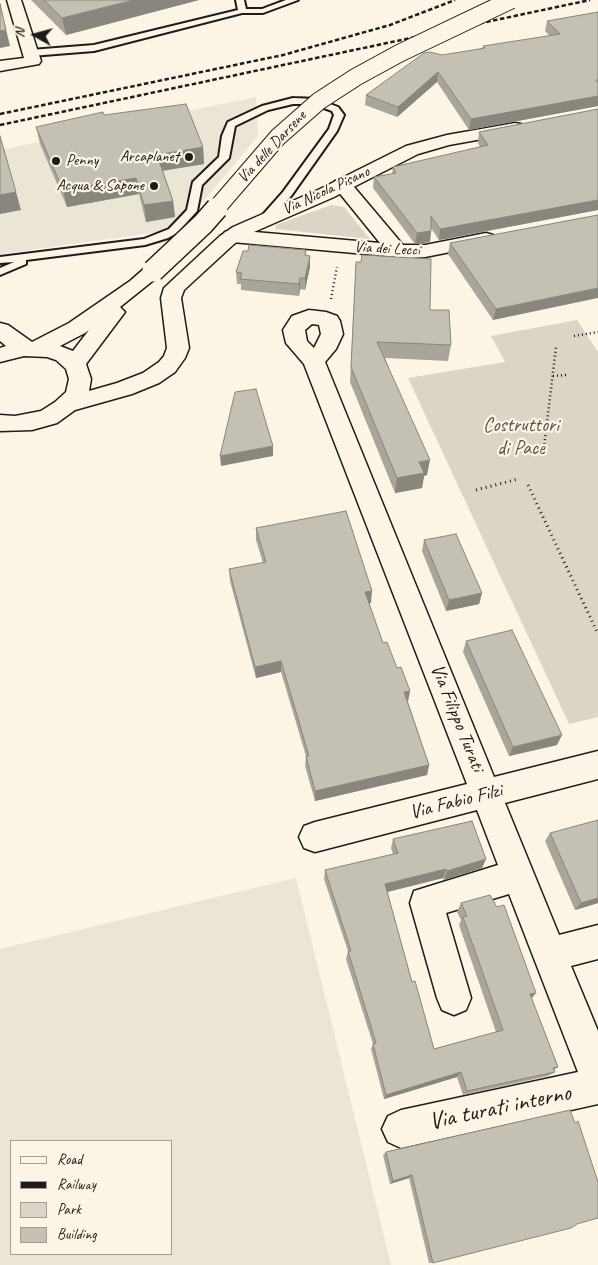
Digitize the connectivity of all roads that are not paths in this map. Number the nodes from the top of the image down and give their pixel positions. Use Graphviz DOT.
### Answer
graph roads {
  1 [pos="14,0"];
  2 [pos="240,0"];
  3 [pos="294,0"];
  4 [pos="511,0"];
  5 [pos="242,11"];
  6 [pos="31,53"];
  7 [pos="0,66"];
  8 [pos="528,125"];
  9 [pos="342,185"];
  10 [pos="264,219"];
  11 [pos="232,236"];
  12 [pos="500,236"];
  13 [pos="397,251"];
  14 [pos="45,256"];
  15 [pos="0,260"];
  16 [pos="0,272"];
  17 [pos="137,285"];
  18 [pos="320,317"];
  19 [pos="0,330"];
  20 [pos="31,349"];
  21 [pos="0,355"];
  22 [pos="76,367"];
  23 [pos="151,378"];
  24 [pos="68,404"];
  25 [pos="0,423"];
  26 [pos="598,765"];
  27 [pos="487,794"];
  28 [pos="315,837"];
  29 [pos="519,875"];
  30 [pos="598,942"];
  31 [pos="551,954"];
  32 [pos="454,998"];
  33 [pos="598,1076"];
  34 [pos="598,1086"];
  35 [pos="401,1129"];
  1 -- 6 [label="street"];
  2 -- 5 [label="lane"];
  3 -- 5 [label="lane"];
  4 -- 17 [label="street, Via delle Darsene, bridge"];
  5 -- 6 [label="lane"];
  6 -- 7 [label="street"];
  8 -- 9 [label="street, Via Nicola Pisano"];
  9 -- 10 [label="street, Via Nicola Pisano"];
  9 -- 13 [label="street"];
  10 -- 11 [label="street, Via Nicola Pisano"];
  10 -- 14 [label="lane"];
  11 -- 13 [label="street, Via dei Lecci"];
  11 -- 23 [label="street, Via Nicola Pisano"];
  12 -- 13 [label="street, Via dei Lecci"];
  14 -- 15 [label="lane"];
  14 -- 16 [label="lane"];
  17 -- 20 [label="street, Via delle Darsene"];
  17 -- 22 [label="street, Via delle Darsene"];
  18 -- 27 [label="street, Via Filippo Turati"];
  19 -- 20 [label="street"];
  20 -- 21 [label="street"];
  20 -- 22 [label="street"];
  22 -- 23 [label="street"];
  22 -- 24 [label="street"];
  23 -- 24 [label="street, Via Nicola Pisano"];
  24 -- 25 [label="street, Via Nicola Pisano"];
  26 -- 27 [label="street, Via Fabio Filzi"];
  27 -- 28 [label="street, Via Fabio Filzi"];
  27 -- 29 [label="street, Via Filippo Turati"];
  29 -- 31 [label="street, Via Filippo Turati"];
  29 -- 32 [label="street"];
  30 -- 31 [label="street"];
  31 -- 33 [label="street, Via Filippo Turati"];
  34 -- 35 [label="street, Via turati interno"];
}
